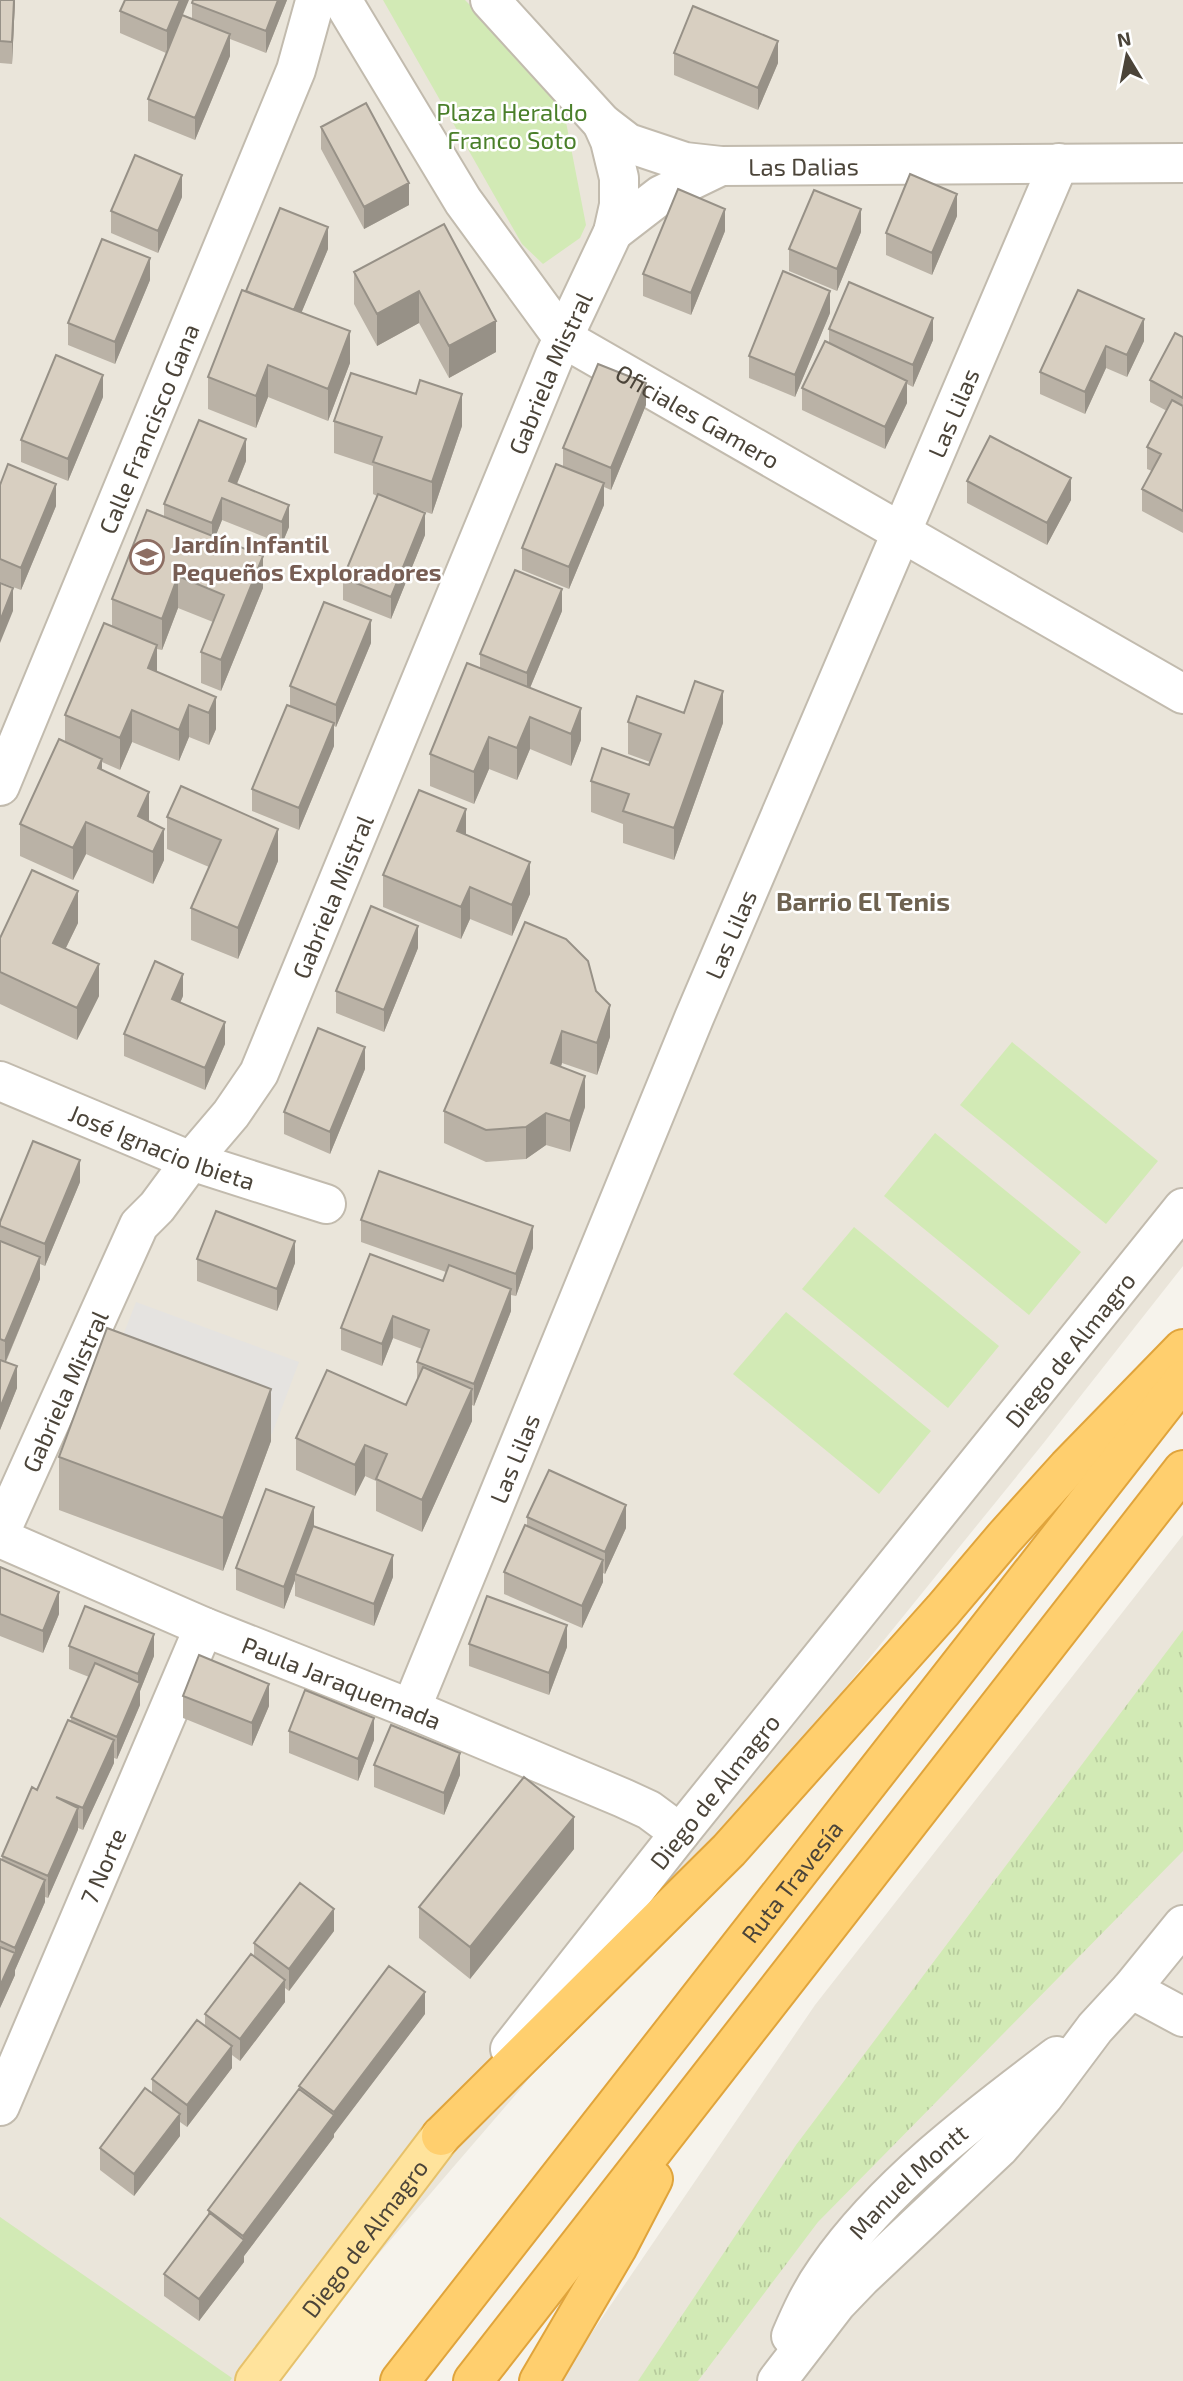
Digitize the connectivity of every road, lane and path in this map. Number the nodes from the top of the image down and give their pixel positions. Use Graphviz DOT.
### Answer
graph roads {
  1 [pos="490,0"];
  2 [pos="340,3"];
  3 [pos="602,123"];
  4 [pos="1059,163"];
  5 [pos="1183,163"];
  6 [pos="721,166"];
  7 [pos="613,232"];
  8 [pos="563,338"];
  9 [pos="901,531"];
  10 [pos="1179,682"];
  11 [pos="0,786"];
  12 [pos="0,1081"];
  13 [pos="191,1161"];
  14 [pos="326,1204"];
  15 [pos="1183,1208"];
  16 [pos="1183,1349"];
  17 [pos="1183,1380"];
  18 [pos="1183,1470"];
  19 [pos="0,1535"];
  20 [pos="204,1627"];
  21 [pos="411,1709"];
  22 [pos="680,1833"];
  23 [pos="1183,1925"];
  24 [pos="1131,1989"];
  25 [pos="1183,2017"];
  26 [pos="699,2091"];
  27 [pos="0,2106"];
  28 [pos="441,2136"];
  29 [pos="255,2381"];
  30 [pos="400,2381"];
  31 [pos="473,2381"];
  32 [pos="539,2381"];
  33 [pos="777,2381"];
  1 -- 3 [label="street, Las Dalias"];
  2 -- 8 [label="street, Oficiales Gamero"];
  2 -- 11 [label="street, Calle Francisco Gana"];
  3 -- 6 [label="street, Las Dalias"];
  3 -- 7 [label="street, Gabriela Mistral"];
  4 -- 5 [label="street, Las Dalias"];
  4 -- 6 [label="street, Las Dalias"];
  4 -- 9 [label="street, Las Lilas"];
  6 -- 7 [label="street, Gabriela Mistral"];
  7 -- 8 [label="street, Gabriela Mistral"];
  8 -- 9 [label="street, Oficiales Gamero"];
  8 -- 13 [label="street, Gabriela Mistral"];
  9 -- 10 [label="street, Oficiales Gamero"];
  9 -- 21 [label="street, Las Lilas"];
  12 -- 13 [label="street, José Ignacio Ibieta"];
  13 -- 14 [label="street, José Ignacio Ibieta"];
  13 -- 19 [label="street, Gabriela Mistral"];
  15 -- 22 [label="street, Diego de Almagro"];
  16 -- 28 [label="highway"];
  17 -- 30 [label="highway, Ruta Travesía"];
  18 -- 26 [label="highway"];
  19 -- 20 [label="street, Paula Jaraquemada"];
  20 -- 21 [label="street, Paula Jaraquemada"];
  20 -- 27 [label="street, 7 Norte"];
  21 -- 22 [label="street, Paula Jaraquemada"];
  22 -- 28 [label="street, Diego de Almagro"];
  23 -- 24 [label="street, Manuel Montt"];
  24 -- 25 [label="street"];
  24 -- 33 [label="street, Manuel Montt"];
  26 -- 31 [label="highway"];
  26 -- 32 [label="highway"];
  28 -- 29 [label="main road, Diego de Almagro"];
}
